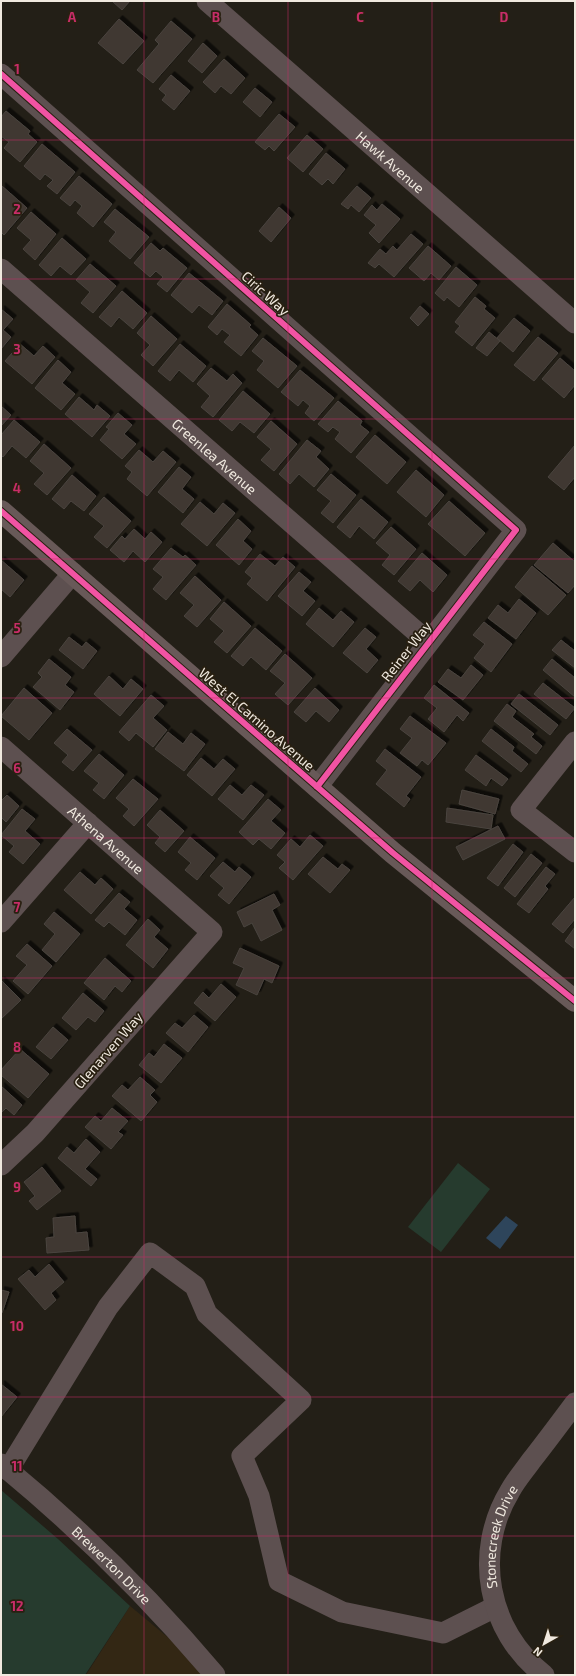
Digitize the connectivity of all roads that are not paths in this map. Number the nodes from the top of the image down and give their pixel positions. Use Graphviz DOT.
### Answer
graph roads {
  1 [pos="207,1"];
  2 [pos="1,74"];
  3 [pos="1,269"];
  4 [pos="575,323"];
  5 [pos="1,511"];
  6 [pos="516,530"];
  7 [pos="73,573"];
  8 [pos="428,642"];
  9 [pos="1,657"];
  10 [pos="575,742"];
  11 [pos="1,747"];
  12 [pos="317,787"];
  13 [pos="88,823"];
  14 [pos="575,852"];
  15 [pos="1,922"];
  16 [pos="212,932"];
  17 [pos="575,1001"];
  18 [pos="1,1165"];
  19 [pos="575,1403"];
  20 [pos="5,1467"];
  21 [pos="495,1607"];
  22 [pos="214,1675"];
  23 [pos="544,1675"];
  1 -- 4 [label="street, Hawk Avenue"];
  2 -- 6 [label="street, Ciric Way"];
  3 -- 8 [label="street, Greenlea Avenue"];
  5 -- 7 [label="main road, West El Camino Avenue"];
  6 -- 8 [label="street, Reiner Way"];
  7 -- 9 [label="street"];
  7 -- 12 [label="main road, West El Camino Avenue"];
  8 -- 12 [label="street, Reiner Way"];
  10 -- 14 [label="street"];
  11 -- 13 [label="street, Athena Avenue"];
  12 -- 17 [label="main road, West El Camino Avenue"];
  13 -- 15 [label="street"];
  13 -- 16 [label="street, Athena Avenue"];
  16 -- 18 [label="street, Glenarven Way"];
  19 -- 21 [label="street, Stonecreek Drive"];
  20 -- 21 [label="street"];
  20 -- 22 [label="street, Brewerton Drive"];
  21 -- 23 [label="street, Stonecreek Drive"];
}
